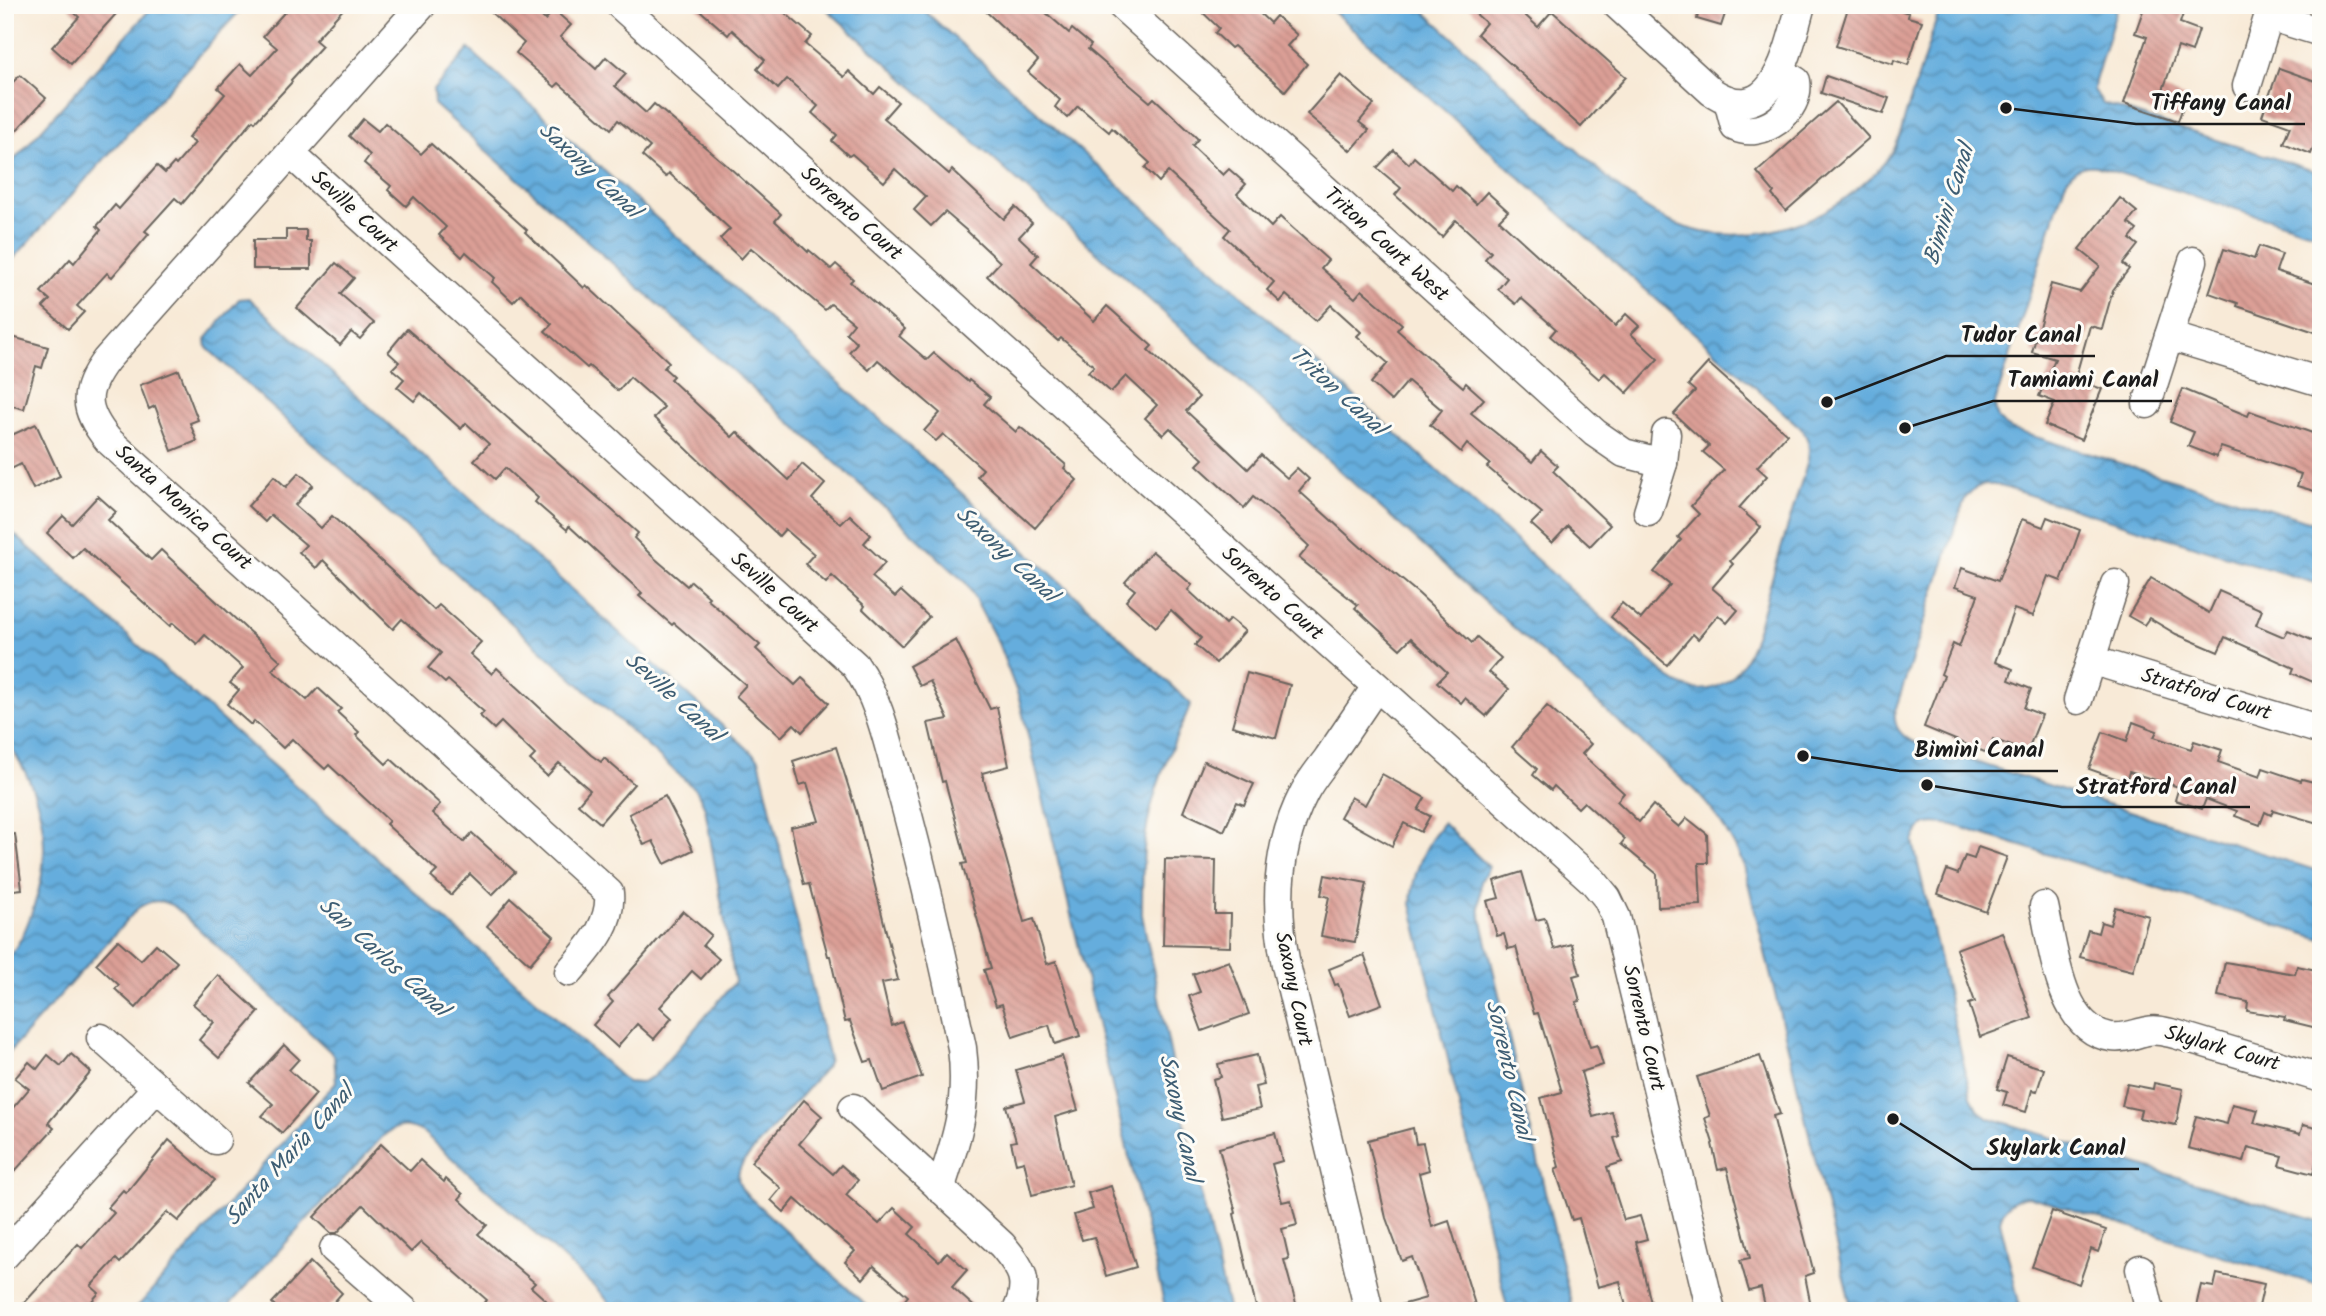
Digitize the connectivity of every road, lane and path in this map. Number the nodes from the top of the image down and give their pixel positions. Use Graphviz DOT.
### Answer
graph roads {
  1 [pos="422,5"];
  2 [pos="620,5"];
  3 [pos="1121,5"];
  4 [pos="1617,5"];
  5 [pos="1801,5"];
  6 [pos="2271,10"];
  7 [pos="2321,32"];
  8 [pos="2247,86"];
  9 [pos="291,154"];
  10 [pos="2193,261"];
  11 [pos="2169,336"];
  12 [pos="2321,383"];
  13 [pos="2147,404"];
  14 [pos="1667,434"];
  15 [pos="1663,463"];
  16 [pos="1648,512"];
  17 [pos="2115,584"];
  18 [pos="2091,660"];
  19 [pos="1376,687"];
  20 [pos="2078,700"];
  21 [pos="2321,730"];
  22 [pos="2045,906"];
  23 [pos="569,972"];
  24 [pos="101,1038"];
  25 [pos="2321,1078"];
  26 [pos="156,1087"];
  27 [pos="853,1108"];
  28 [pos="216,1140"];
  29 [pos="940,1189"];
  30 [pos="334,1249"];
  31 [pos="5,1255"];
  32 [pos="2140,1269"];
  33 [pos="405,1311"];
  34 [pos="1017,1311"];
  35 [pos="1369,1311"];
  36 [pos="1711,1311"];
  37 [pos="2150,1311"];
  1 -- 9 [label="street, Santa Monica Court"];
  2 -- 19 [label="street, Sorrento Court"];
  3 -- 15 [label="street, Triton Court West"];
  4 -- 5 [label="street"];
  6 -- 7 [label="street"];
  6 -- 8 [label="street"];
  9 -- 23 [label="street, Santa Monica Court"];
  9 -- 29 [label="street, Seville Court"];
  10 -- 11 [label="street"];
  11 -- 12 [label="street"];
  11 -- 13 [label="street"];
  14 -- 15 [label="street"];
  15 -- 16 [label="street"];
  17 -- 18 [label="street"];
  18 -- 20 [label="street"];
  18 -- 21 [label="street, Stratford Court"];
  19 -- 35 [label="street, Saxony Court"];
  19 -- 36 [label="street, Sorrento Court"];
  22 -- 25 [label="street, Skylark Court"];
  24 -- 26 [label="street"];
  26 -- 28 [label="street"];
  26 -- 31 [label="street"];
  27 -- 29 [label="street"];
  29 -- 34 [label="street"];
  30 -- 33 [label="street"];
  32 -- 37 [label="street"];
}
